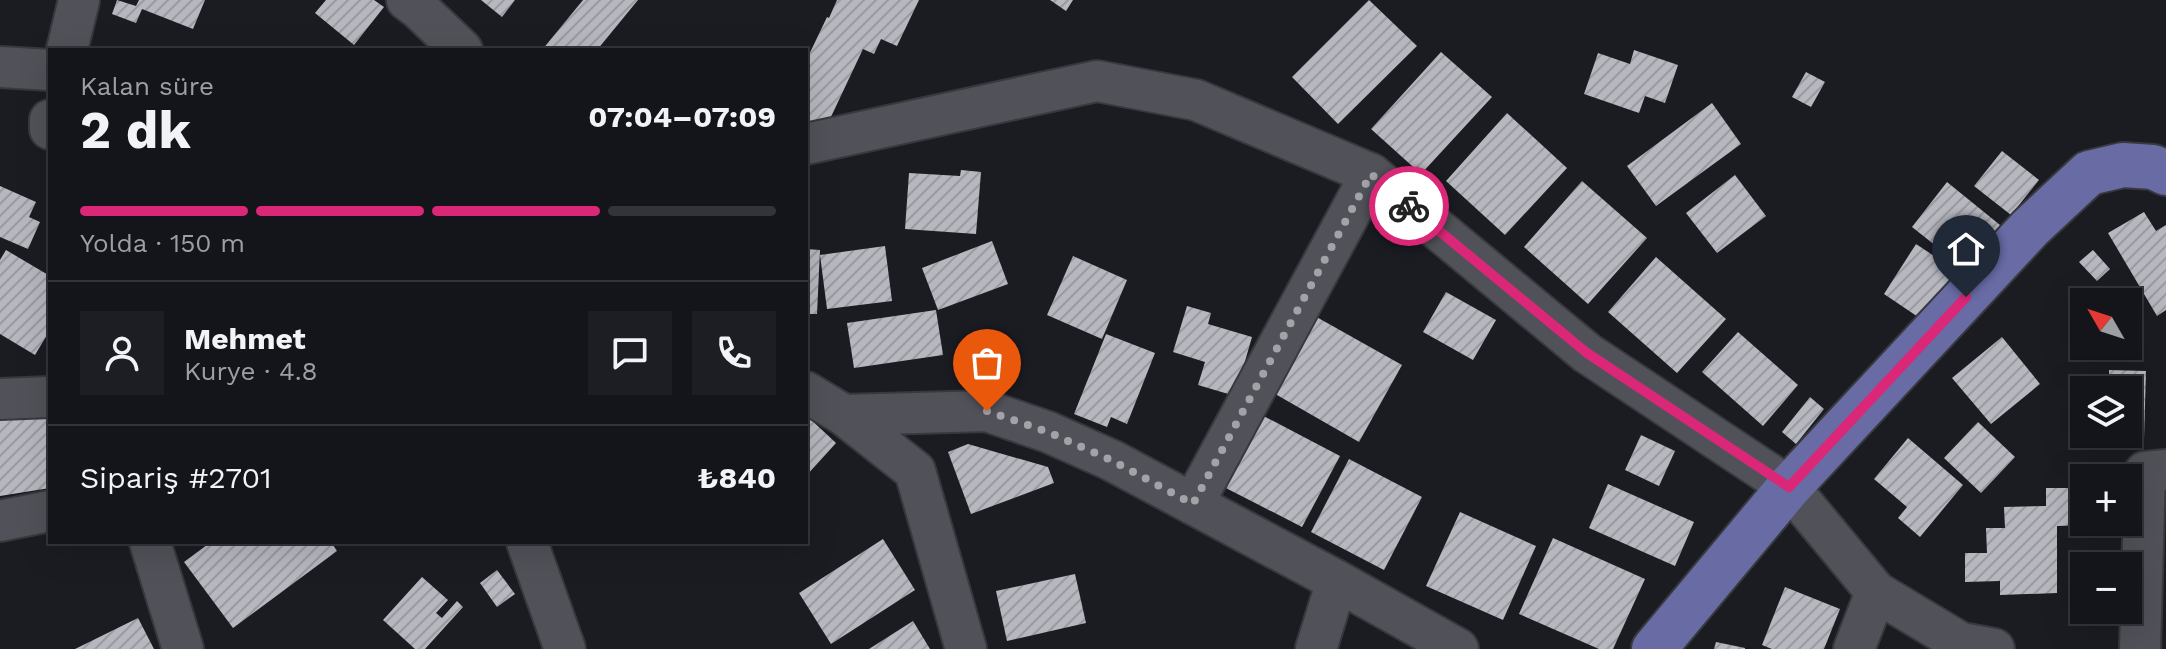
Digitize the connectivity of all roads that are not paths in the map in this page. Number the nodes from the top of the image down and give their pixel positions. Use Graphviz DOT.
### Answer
graph roads {
  1 [pos="79,0"];
  2 [pos="417,21"];
  3 [pos="67,48"];
  4 [pos="459,48"];
  5 [pos="0,67"];
  6 [pos="48,70"];
  7 [pos="808,144"];
  8 [pos="2166,173"];
  9 [pos="1371,174"];
  10 [pos="808,393"];
  11 [pos="48,397"];
  12 [pos="0,399"];
  13 [pos="844,415"];
  14 [pos="2166,470"];
  15 [pos="1789,487"];
  16 [pos="1193,504"];
  17 [pos="48,511"];
  18 [pos="0,521"];
  19 [pos="154,544"];
  20 [pos="528,544"];
  21 [pos="1337,581"];
  22 [pos="1876,592"];
  23 [pos="183,649"];
  24 [pos="565,649"];
  25 [pos="966,649"];
  26 [pos="1316,649"];
  27 [pos="1458,649"];
  28 [pos="1654,649"];
  29 [pos="1854,649"];
  30 [pos="1994,649"];
  31 [pos="2140,649"];
  1 -- 3 [label="street"];
  2 -- 4 [label="street"];
  5 -- 6 [label="street"];
  7 -- 9 [label="street"];
  8 -- 15 [label="main road"];
  9 -- 15 [label="street"];
  9 -- 16 [label="street"];
  10 -- 13 [label="street"];
  11 -- 12 [label="street"];
  13 -- 16 [label="street"];
  13 -- 25 [label="street"];
  14 -- 31 [label="street"];
  15 -- 22 [label="street"];
  15 -- 28 [label="main road"];
  16 -- 21 [label="street"];
  17 -- 18 [label="street"];
  19 -- 23 [label="street"];
  20 -- 24 [label="street"];
  21 -- 26 [label="street"];
  21 -- 27 [label="street"];
  22 -- 29 [label="street"];
  22 -- 30 [label="street"];
}
